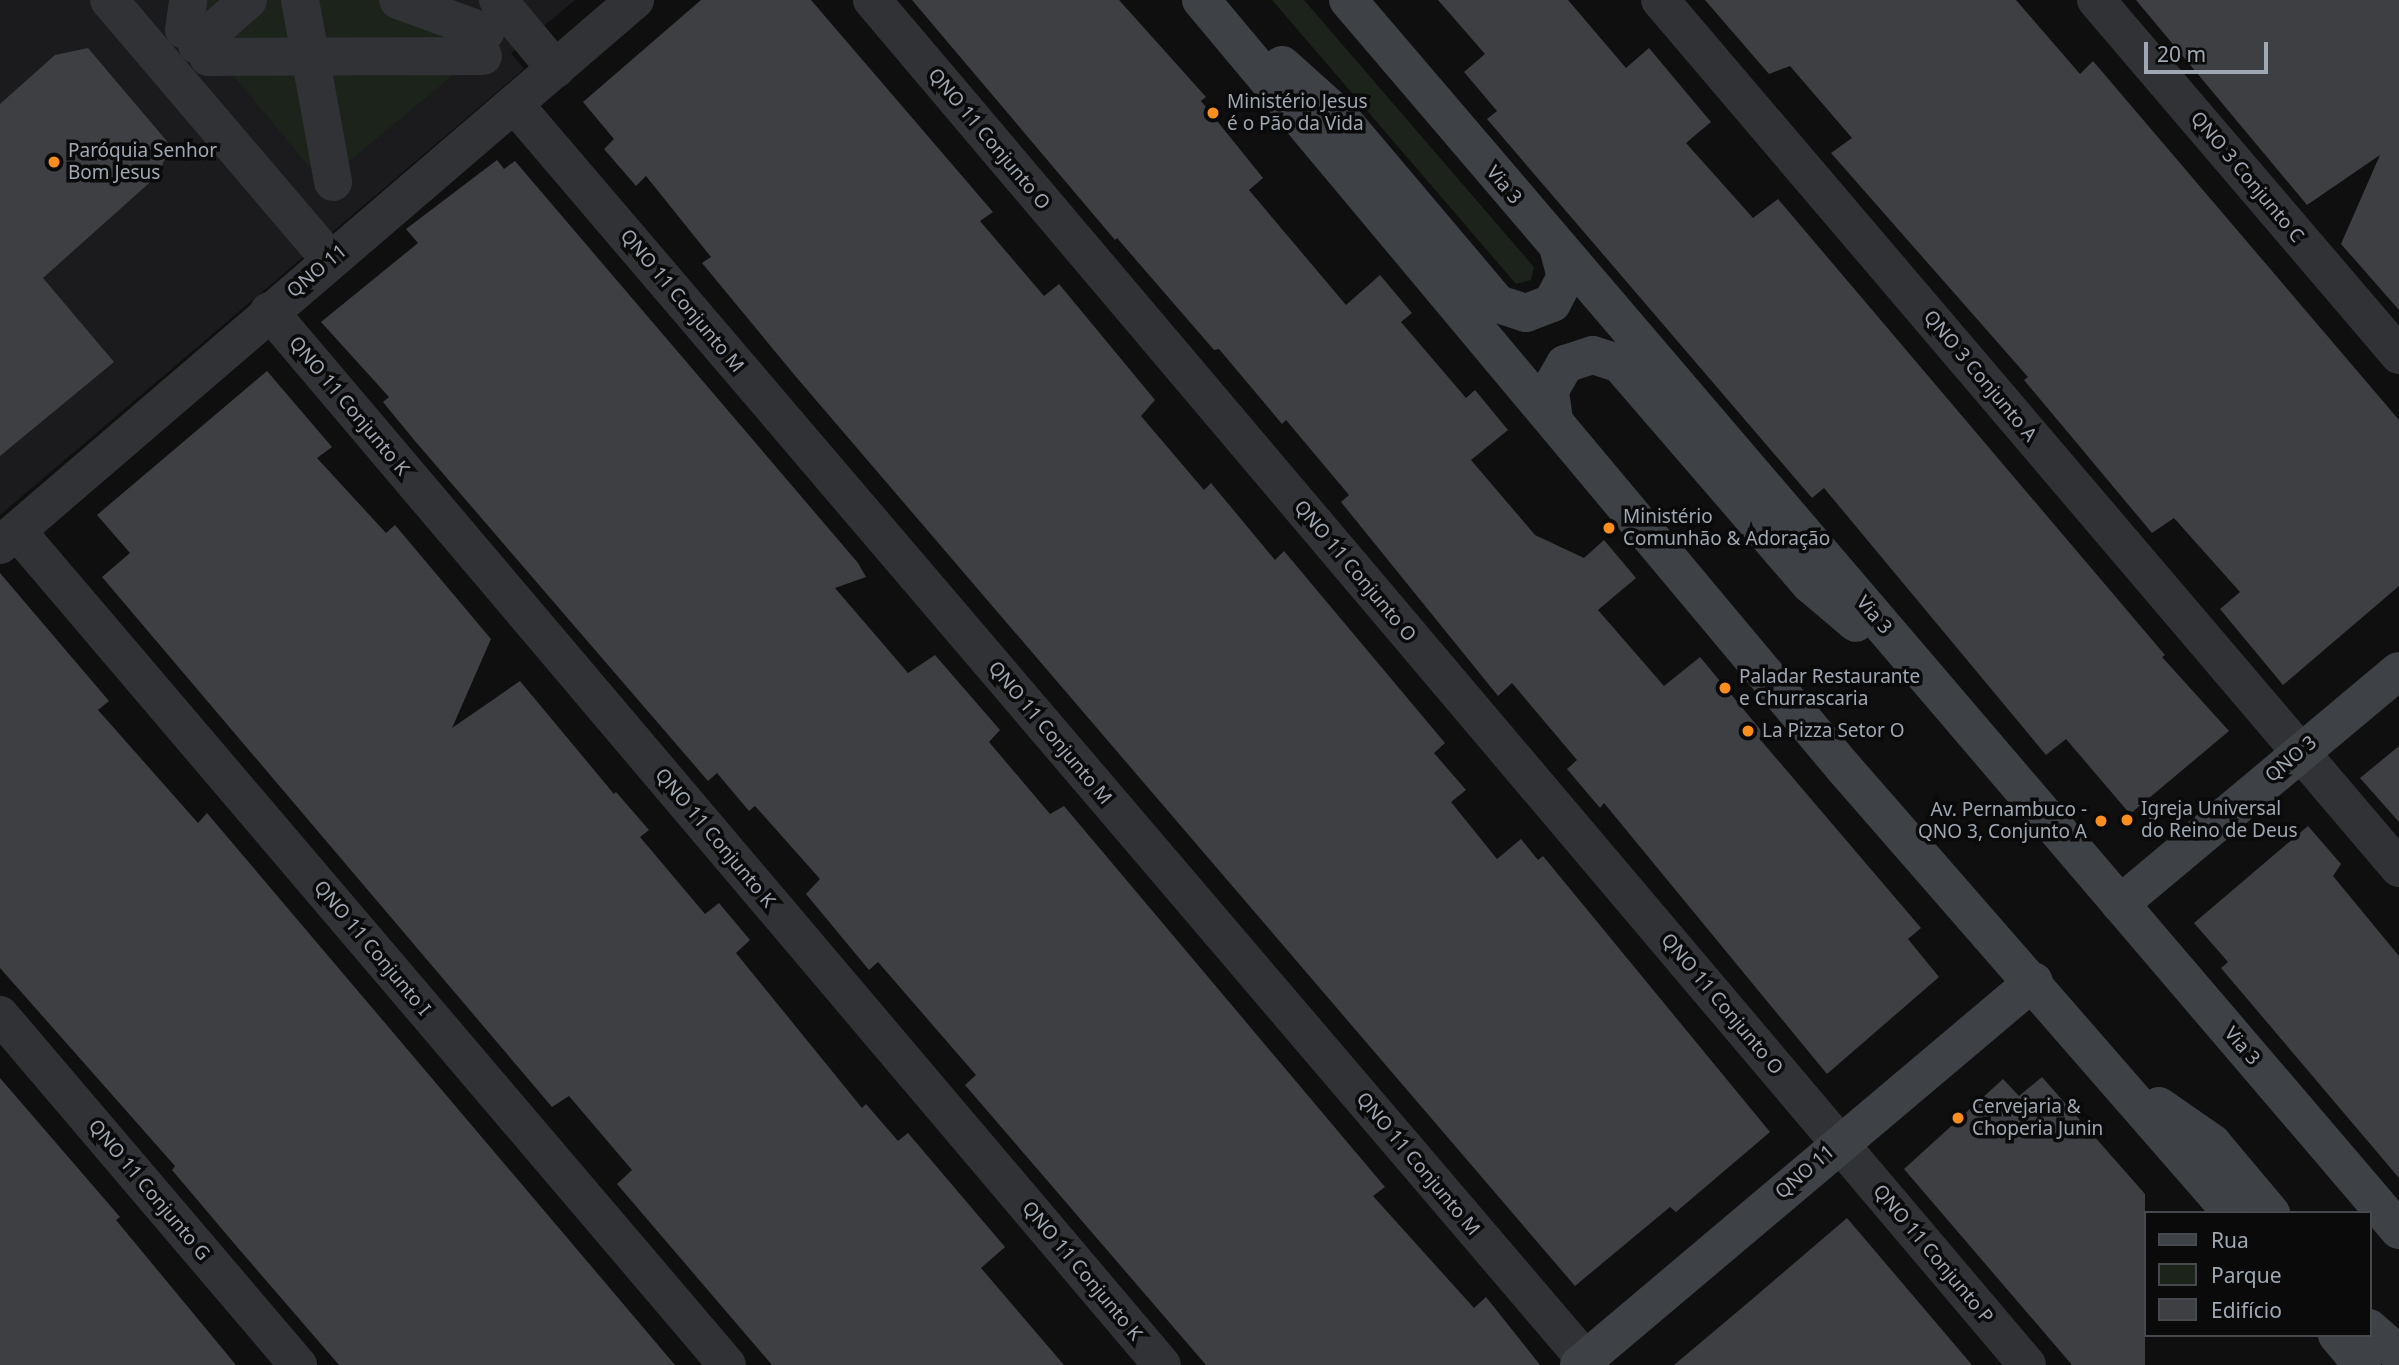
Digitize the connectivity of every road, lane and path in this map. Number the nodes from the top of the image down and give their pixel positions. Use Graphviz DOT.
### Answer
graph roads {
  1 [pos="109,0"];
  2 [pos="248,0"];
  3 [pos="300,0"];
  4 [pos="398,0"];
  5 [pos="635,0"];
  6 [pos="872,0"];
  7 [pos="1201,0"];
  8 [pos="1210,0"];
  9 [pos="1348,0"];
  10 [pos="1660,0"];
  11 [pos="2096,0"];
  12 [pos="489,29"];
  13 [pos="194,33"];
  14 [pos="312,60"];
  15 [pos="556,69"];
  16 [pos="515,105"];
  17 [pos="333,182"];
  18 [pos="1559,250"];
  19 [pos="330,260"];
  20 [pos="269,311"];
  21 [pos="2399,355"];
  22 [pos="1554,419"];
  23 [pos="8,538"];
  24 [pos="2399,671"];
  25 [pos="1953,707"];
  26 [pos="2300,752"];
  27 [pos="2399,869"];
  28 [pos="2120,904"];
  29 [pos="2034,981"];
  30 [pos="0,1015"];
  31 [pos="2112,1072"];
  32 [pos="1839,1143"];
  33 [pos="2230,1211"];
  34 [pos="2270,1211"];
  35 [pos="2399,1230"];
  36 [pos="2371,1330"];
  37 [pos="2339,1337"];
  38 [pos="2399,1354"];
  39 [pos="1585,1363"];
  40 [pos="298,1365"];
  41 [pos="727,1365"];
  42 [pos="1162,1365"];
  43 [pos="2027,1365"];
  44 [pos="2362,1365"];
  1 -- 19 [label="street"];
  2 -- 13 [label="street"];
  3 -- 14 [label="street"];
  4 -- 12 [label="street"];
  5 -- 15 [label="street, QNO 11"];
  6 -- 32 [label="street, QNO 11 Conjunto O"];
  7 -- 22 [label="main road"];
  8 -- 18 [label="main road"];
  9 -- 18 [label="main road, Via 3"];
  10 -- 26 [label="street, QNO 3 Conjunto A"];
  11 -- 21 [label="street, QNO 3 Conjunto C"];
  12 -- 14 [label="street"];
  12 -- 15 [label="street"];
  13 -- 14 [label="street"];
  14 -- 17 [label="street"];
  15 -- 16 [label="street, QNO 11"];
  16 -- 19 [label="street, QNO 11"];
  16 -- 39 [label="street, QNO 11 Conjunto M"];
  18 -- 25 [label="main road, Via 3"];
  19 -- 20 [label="street, QNO 11"];
  20 -- 23 [label="street, QNO 11"];
  20 -- 42 [label="street, QNO 11 Conjunto K"];
  22 -- 25 [label="main road"];
  22 -- 29 [label="main road"];
  23 -- 41 [label="street, QNO 11 Conjunto I"];
  24 -- 26 [label="main road, QNO 3"];
  25 -- 28 [label="main road, Via 3"];
  26 -- 27 [label="street, QNO 3 Conjunto A"];
  26 -- 28 [label="main road, QNO 3"];
  28 -- 35 [label="main road, Via 3"];
  29 -- 31 [label="main road"];
  29 -- 32 [label="main road, QNO 11"];
  30 -- 40 [label="street, QNO 11 Conjunto G"];
  31 -- 33 [label="main road"];
  31 -- 34 [label="main road"];
  32 -- 39 [label="main road, QNO 11"];
  32 -- 43 [label="street, QNO 11 Conjunto P"];
  36 -- 38 [label="main road"];
  37 -- 44 [label="main road"];
}
